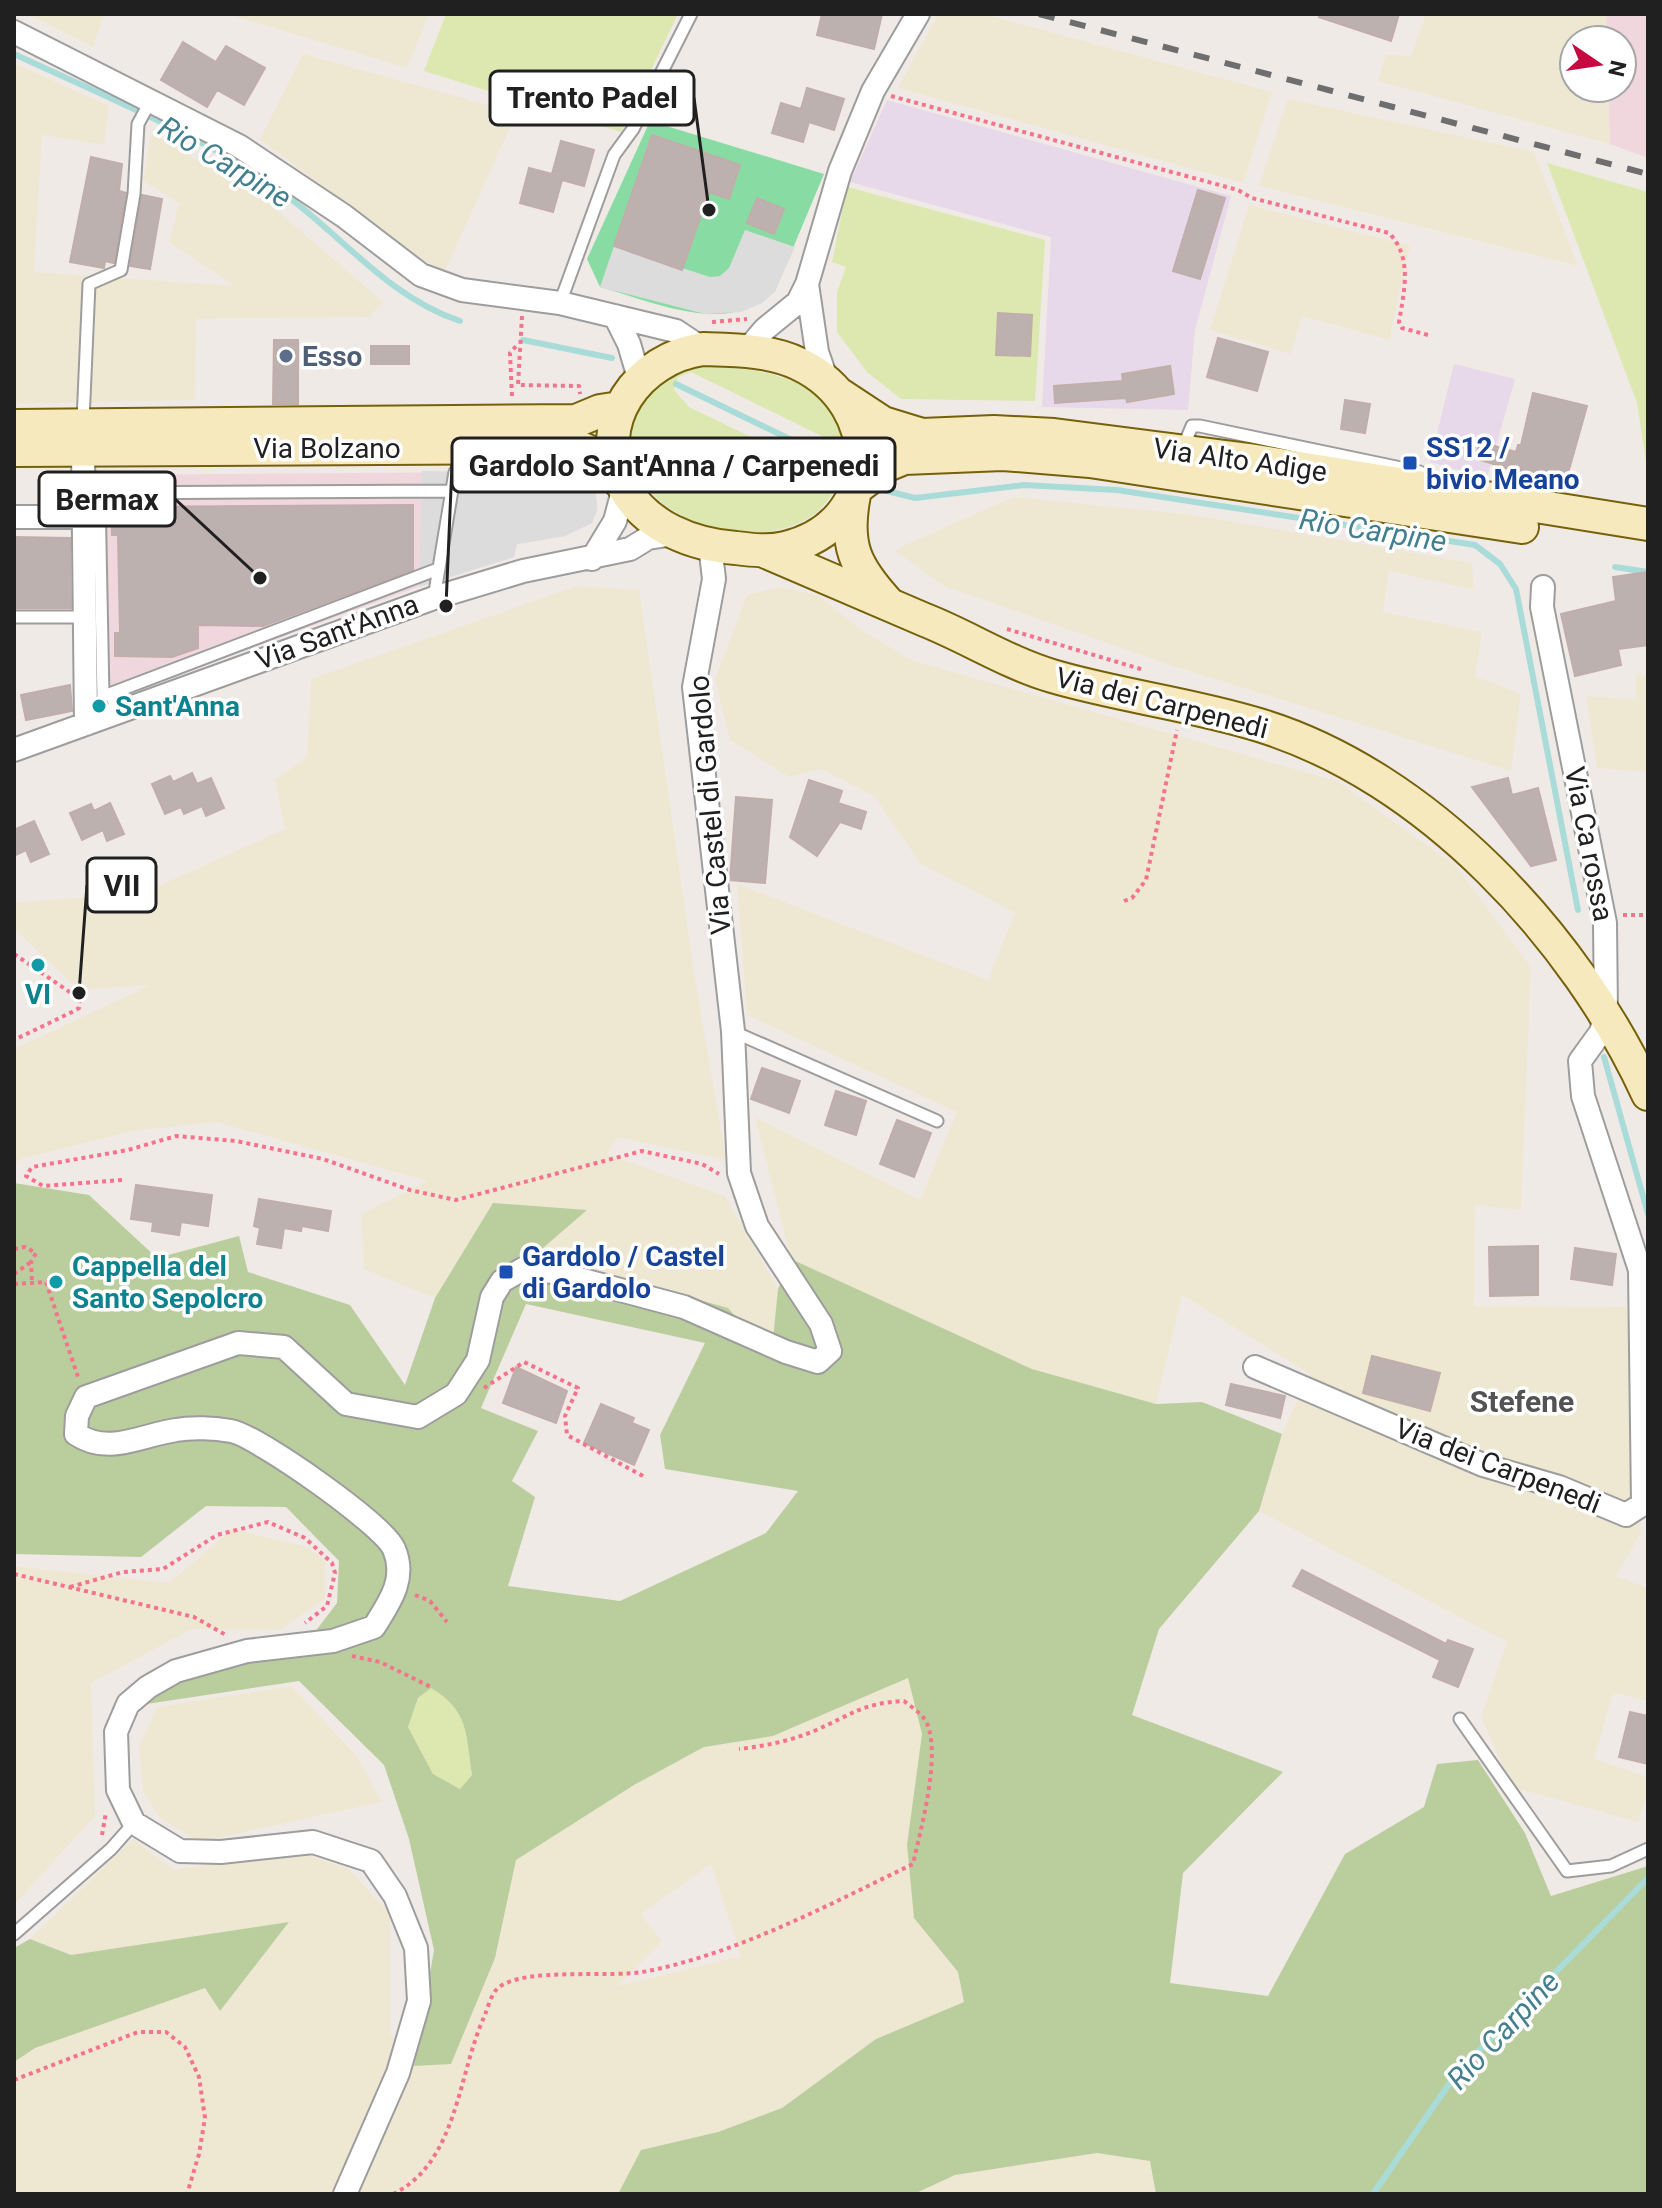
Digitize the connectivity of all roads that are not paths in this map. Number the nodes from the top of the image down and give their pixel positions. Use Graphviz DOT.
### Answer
graph roads {
  1 [pos="691,14"];
  2 [pos="918,14"];
  3 [pos="14,32"];
  4 [pos="150,103"];
  5 [pos="807,284"];
  6 [pos="560,303"];
  7 [pos="615,316"];
  8 [pos="703,335"];
  9 [pos="746,351"];
  10 [pos="639,378"];
  11 [pos="834,389"];
  12 [pos="620,408"];
  13 [pos="14,426"];
  14 [pos="83,437"];
  15 [pos="298,448"];
  16 [pos="14,450"];
  17 [pos="453,481"];
  18 [pos="624,487"];
  19 [pos="857,490"];
  20 [pos="14,517"];
  21 [pos="84,517"];
  22 [pos="1648,524"];
  23 [pos="674,534"];
  24 [pos="710,545"];
  25 [pos="1648,545"];
  26 [pos="755,550"];
  27 [pos="592,559"];
  28 [pos="438,569"];
  29 [pos="714,579"];
  30 [pos="1543,587"];
  31 [pos="434,598"];
  32 [pos="893,608"];
  33 [pos="14,617"];
  34 [pos="85,617"];
  35 [pos="113,702"];
  36 [pos="86,724"];
  37 [pos="14,750"];
  38 [pos="1606,1013"];
  39 [pos="733,1031"];
  40 [pos="1648,1094"];
  41 [pos="937,1121"];
  42 [pos="1255,1367"];
  43 [pos="1460,1719"];
  44 [pos="134,1823"];
  45 [pos="1648,1849"];
  46 [pos="14,1934"];
  47 [pos="345,2194"];
  1 -- 6 [label="lane"];
  2 -- 5 [label="street"];
  3 -- 4 [label="street"];
  4 -- 6 [label="street"];
  4 -- 14 [label="lane"];
  5 -- 9 [label="street"];
  5 -- 11 [label="street"];
  6 -- 7 [label="street"];
  7 -- 8 [label="street"];
  7 -- 10 [label="street"];
  8 -- 9 [label="main road"];
  8 -- 10 [label="main road"];
  9 -- 11 [label="main road"];
  10 -- 12 [label="main road"];
  11 -- 19 [label="main road"];
  11 -- 22 [label="main road, Via Alto Adige"];
  12 -- 14 [label="main road, Via Bolzano"];
  12 -- 18 [label="main road"];
  13 -- 14 [label="main road, Via Bolzano"];
  14 -- 15 [label="main road, Via Bolzano"];
  14 -- 16 [label="main road, Via Bolzano"];
  14 -- 21 [label="street"];
  15 -- 17 [label="main road"];
  15 -- 18 [label="main road, Via Bolzano"];
  17 -- 28 [label="lane"];
  17 -- 35 [label="lane"];
  18 -- 23 [label="main road"];
  18 -- 27 [label="street"];
  19 -- 25 [label="main road, Via Alto Adige"];
  19 -- 26 [label="main road"];
  19 -- 32 [label="main road, Via dei Carpenedi"];
  20 -- 21 [label="street"];
  21 -- 34 [label="street"];
  23 -- 24 [label="main road"];
  23 -- 27 [label="street, Via Sant'Anna"];
  24 -- 26 [label="main road"];
  24 -- 29 [label="street, Via Castel di Gardolo"];
  26 -- 29 [label="street"];
  26 -- 32 [label="main road, Via dei Carpenedi"];
  27 -- 31 [label="street, Via Sant'Anna"];
  28 -- 31 [label="lane"];
  28 -- 35 [label="lane"];
  29 -- 39 [label="street, Via Castel di Gardolo"];
  30 -- 38 [label="street, Via Ca rossa"];
  31 -- 35 [label="street, Via Sant'Anna"];
  32 -- 38 [label="main road, Via dei Carpenedi"];
  33 -- 34 [label="lane"];
  34 -- 36 [label="street"];
  35 -- 36 [label="street, Via Sant'Anna"];
  36 -- 37 [label="street, Via Sant'Anna"];
  38 -- 40 [label="main road, Via Ca rossa"];
  38 -- 42 [label="street, Via dei Carpenedi"];
  39 -- 41 [label="lane"];
  39 -- 44 [label="street, Via Castel di Gardolo"];
  43 -- 45 [label="lane"];
  44 -- 46 [label="lane"];
  44 -- 47 [label="street"];
}
